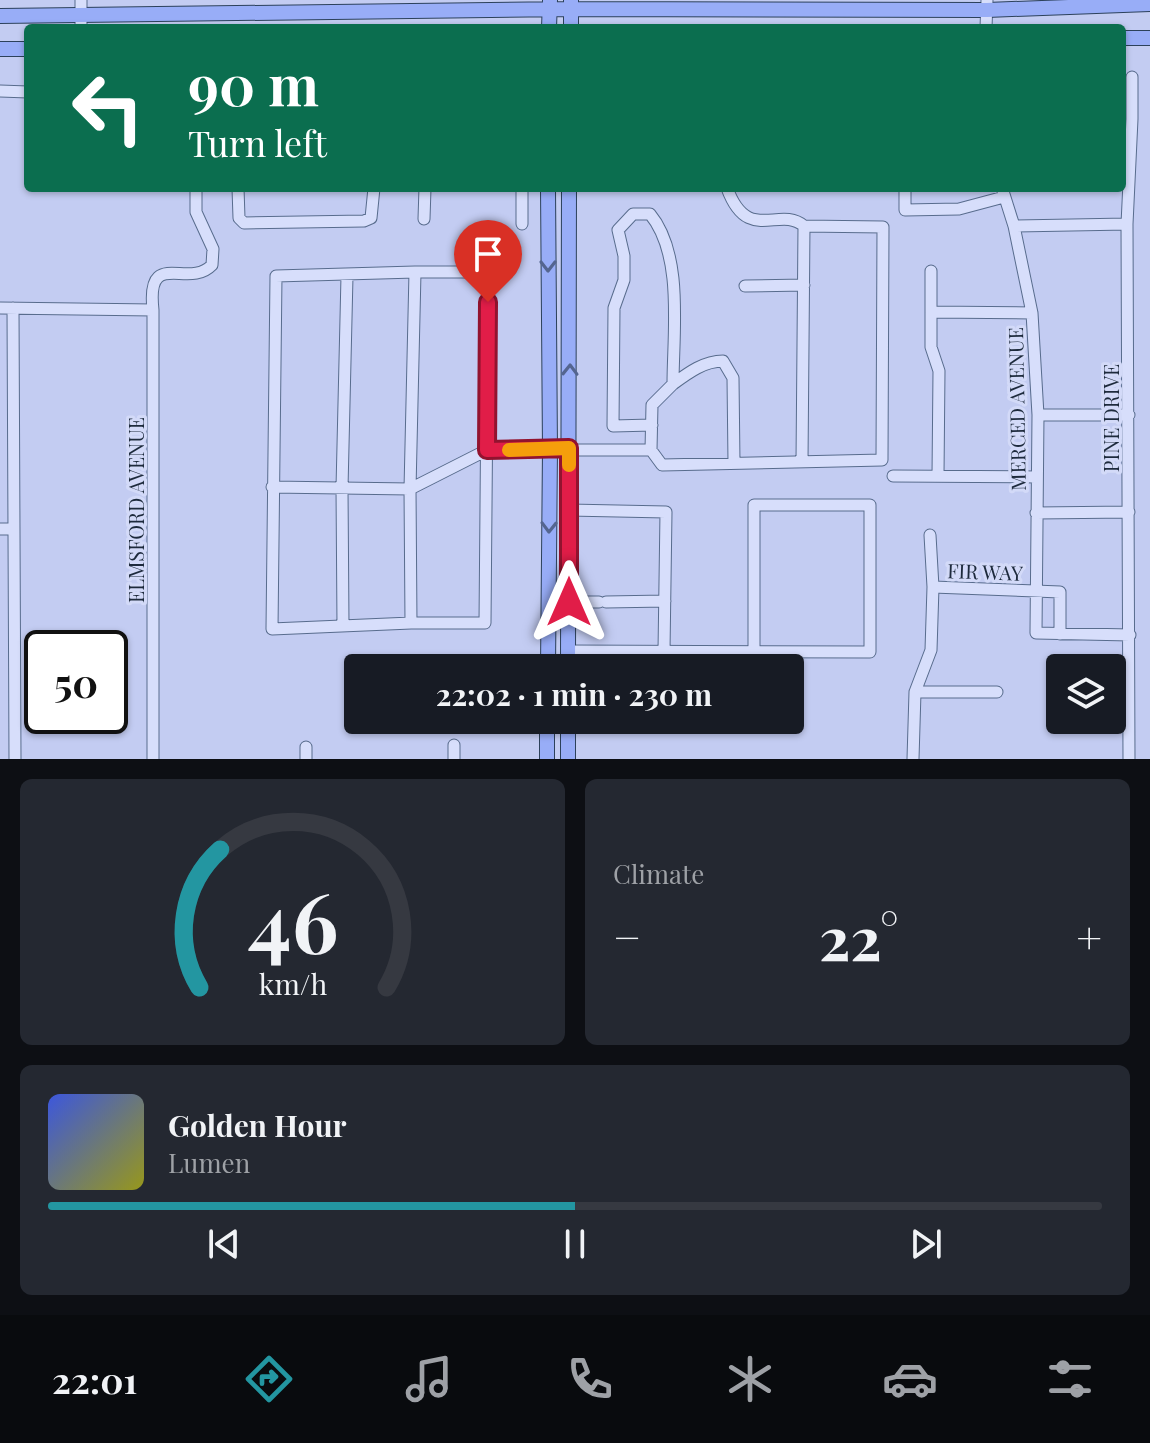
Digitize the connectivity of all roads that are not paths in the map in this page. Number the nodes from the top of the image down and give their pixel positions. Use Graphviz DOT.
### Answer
graph roads {
  1 [pos="571,4"];
  2 [pos="643,4"];
  3 [pos="661,4"];
  4 [pos="1150,4"];
  5 [pos="452,5"];
  6 [pos="474,5"];
  7 [pos="515,5"];
  8 [pos="550,5"];
  9 [pos="987,5"];
  10 [pos="391,6"];
  11 [pos="81,14"];
  12 [pos="0,16"];
  13 [pos="1126,38"];
  14 [pos="1150,38"];
  15 [pos="0,49"];
  16 [pos="24,49"];
  17 [pos="1132,77"];
  18 [pos="0,91"];
  19 [pos="24,92"];
  20 [pos="1127,119"];
  21 [pos="196,192"];
  22 [pos="238,192"];
  23 [pos="374,192"];
  24 [pos="425,192"];
  25 [pos="522,192"];
  26 [pos="548,192"];
  27 [pos="569,192"];
  28 [pos="729,192"];
  29 [pos="905,192"];
  30 [pos="1003,192"];
  31 [pos="424,219"];
  32 [pos="522,224"];
  33 [pos="1127,224"];
  34 [pos="804,226"];
  35 [pos="1014,226"];
  36 [pos="931,271"];
  37 [pos="415,272"];
  38 [pos="347,276"];
  39 [pos="804,285"];
  40 [pos="745,286"];
  41 [pos="0,308"];
  42 [pos="13,308"];
  43 [pos="153,310"];
  44 [pos="931,312"];
  45 [pos="1032,313"];
  46 [pos="673,384"];
  47 [pos="1038,415"];
  48 [pos="1129,415"];
  49 [pos="652,425"];
  50 [pos="569,448"];
  51 [pos="550,449"];
  52 [pos="487,450"];
  53 [pos="651,450"];
  54 [pos="802,462"];
  55 [pos="734,463"];
  56 [pos="938,475"];
  57 [pos="893,476"];
  58 [pos="1037,477"];
  59 [pos="272,487"];
  60 [pos="342,488"];
  61 [pos="410,489"];
  62 [pos="569,510"];
  63 [pos="1129,512"];
  64 [pos="1036,513"];
  65 [pos="6,529"];
  66 [pos="930,535"];
  67 [pos="933,587"];
  68 [pos="1036,590"];
  69 [pos="665,601"];
  70 [pos="569,602"];
  71 [pos="411,623"];
  72 [pos="343,625"];
  73 [pos="1060,634"];
  74 [pos="1130,635"];
  75 [pos="569,651"];
  76 [pos="664,651"];
  77 [pos="754,652"];
  78 [pos="548,654"];
  79 [pos="569,654"];
  80 [pos="915,692"];
  81 [pos="997,692"];
  82 [pos="547,734"];
  83 [pos="568,734"];
  84 [pos="454,745"];
  85 [pos="15,759"];
  86 [pos="153,759"];
  87 [pos="454,759"];
  88 [pos="547,759"];
  89 [pos="568,759"];
  90 [pos="913,759"];
  91 [pos="1129,759"];
  1 -- 2 [label="main road"];
  1 -- 8 [label="main road"];
  2 -- 3 [label="main road"];
  3 -- 9 [label="main road"];
  4 -- 9 [label="main road"];
  5 -- 6 [label="main road"];
  5 -- 10 [label="main road"];
  6 -- 7 [label="main road"];
  7 -- 8 [label="main road"];
  10 -- 11 [label="main road"];
  11 -- 12 [label="main road"];
  13 -- 14 [label="main road"];
  15 -- 16 [label="main road"];
  17 -- 20 [label="street, PINE DRIVE"];
  18 -- 19 [label="street"];
  20 -- 33 [label="street, PINE DRIVE"];
  21 -- 43 [label="street, ELMSFORD AVENUE"];
  22 -- 23 [label="street"];
  24 -- 31 [label="street"];
  25 -- 32 [label="street"];
  26 -- 51 [label="main road, one-way"];
  50 -- 27 [label="main road, one-way"];
  28 -- 34 [label="street"];
  29 -- 30 [label="street"];
  30 -- 35 [label="street, MERCED AVENUE"];
  33 -- 35 [label="street"];
  33 -- 48 [label="street, PINE DRIVE"];
  34 -- 39 [label="street"];
  34 -- 54 [label="street"];
  35 -- 45 [label="street, MERCED AVENUE"];
  36 -- 44 [label="street"];
  37 -- 38 [label="street"];
  37 -- 52 [label="street"];
  37 -- 61 [label="street"];
  38 -- 59 [label="street"];
  38 -- 60 [label="street"];
  39 -- 40 [label="street"];
  39 -- 54 [label="street"];
  41 -- 42 [label="street"];
  42 -- 43 [label="street"];
  42 -- 65 [label="street"];
  43 -- 86 [label="street, ELMSFORD AVENUE"];
  44 -- 45 [label="street"];
  44 -- 56 [label="street"];
  45 -- 47 [label="street, MERCED AVENUE"];
  46 -- 49 [label="street"];
  46 -- 49 [label="street"];
  46 -- 55 [label="street"];
  47 -- 48 [label="street"];
  47 -- 58 [label="street, MERCED AVENUE"];
  48 -- 63 [label="street, PINE DRIVE"];
  49 -- 53 [label="street"];
  50 -- 51 [label="street"];
  50 -- 53 [label="street"];
  50 -- 62 [label="main road"];
  51 -- 52 [label="street"];
  51 -- 78 [label="main road, one-way"];
  52 -- 61 [label="street"];
  52 -- 71 [label="street"];
  53 -- 55 [label="street"];
  54 -- 55 [label="street"];
  56 -- 57 [label="street"];
  56 -- 58 [label="street"];
  58 -- 64 [label="street, MERCED AVENUE"];
  59 -- 60 [label="street"];
  59 -- 72 [label="street"];
  60 -- 61 [label="street"];
  60 -- 72 [label="street"];
  61 -- 71 [label="street"];
  62 -- 69 [label="street"];
  62 -- 70 [label="main road"];
  63 -- 64 [label="street"];
  63 -- 74 [label="street, PINE DRIVE"];
  64 -- 68 [label="street, MERCED AVENUE"];
  65 -- 85 [label="street"];
  66 -- 67 [label="street"];
  67 -- 68 [label="street, FIR WAY"];
  67 -- 80 [label="street"];
  68 -- 73 [label="street"];
  68 -- 73 [label="street, MERCED AVENUE"];
  69 -- 70 [label="street"];
  69 -- 76 [label="street"];
  70 -- 75 [label="main road"];
  71 -- 72 [label="street"];
  73 -- 74 [label="street"];
  74 -- 91 [label="street, PINE DRIVE"];
  75 -- 76 [label="street"];
  75 -- 79 [label="main road"];
  76 -- 77 [label="street"];
  77 -- 77 [label="street"];
  80 -- 81 [label="street"];
  80 -- 90 [label="street"];
  82 -- 88 [label="main road"];
  83 -- 89 [label="main road"];
  84 -- 87 [label="street"];
}
